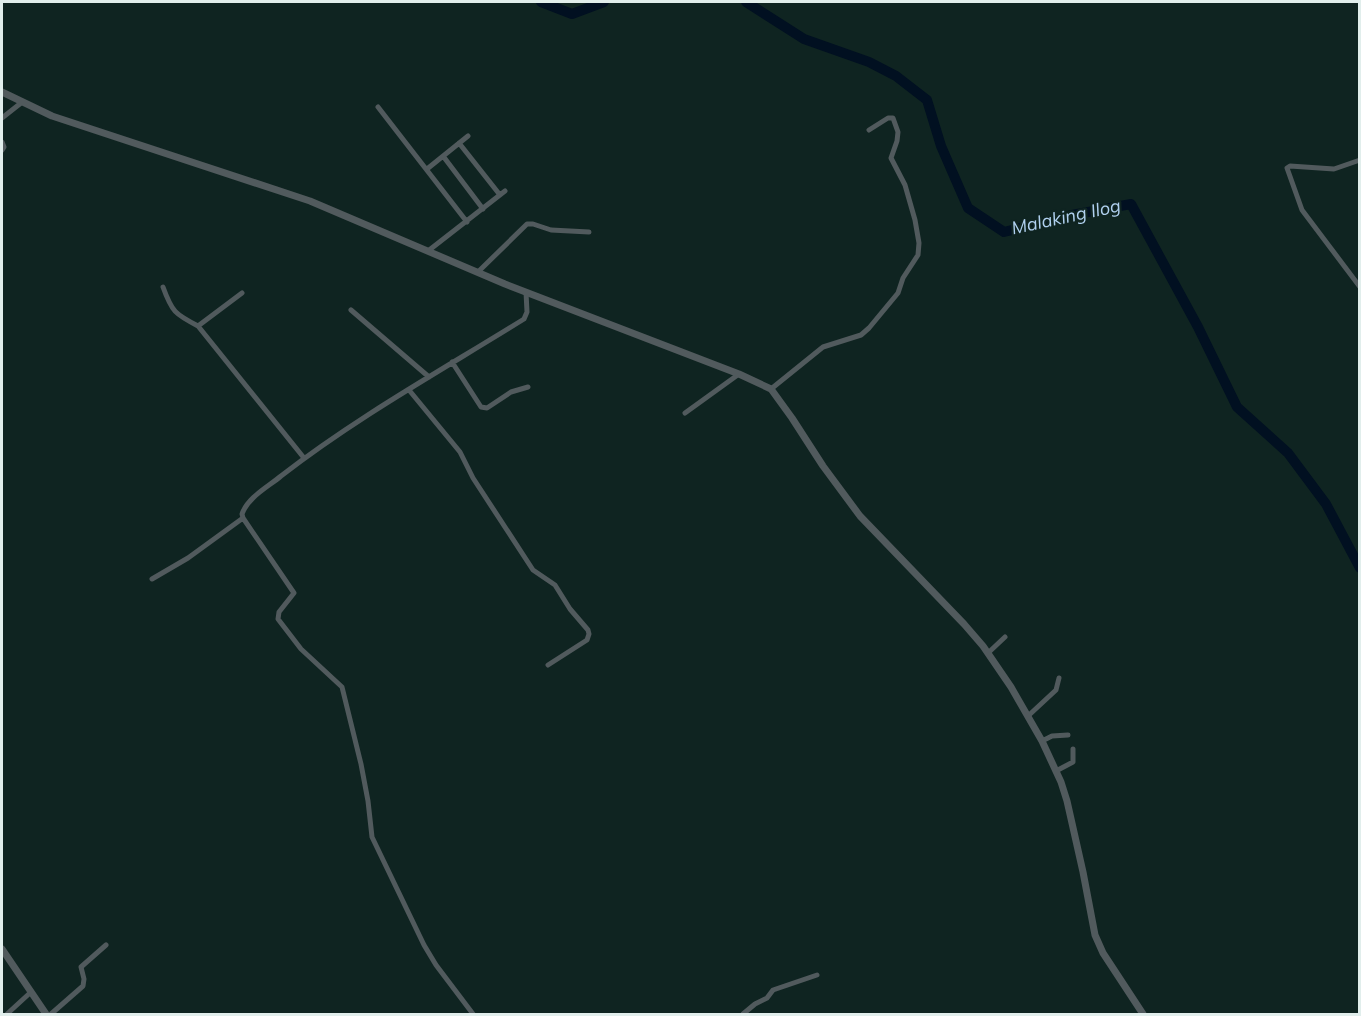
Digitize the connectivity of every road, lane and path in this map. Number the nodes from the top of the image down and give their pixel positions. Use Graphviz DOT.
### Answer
graph roads {
  1 [pos="2,92"];
  2 [pos="21,103"];
  3 [pos="378,107"];
  4 [pos="2,118"];
  5 [pos="869,130"];
  6 [pos="468,136"];
  7 [pos="2,142"];
  8 [pos="459,143"];
  9 [pos="2,150"];
  10 [pos="443,156"];
  11 [pos="1359,160"];
  12 [pos="426,169"];
  13 [pos="483,209"];
  14 [pos="467,222"];
  15 [pos="589,232"];
  16 [pos="428,251"];
  17 [pos="479,272"];
  18 [pos="1359,286"];
  19 [pos="162,287"];
  20 [pos="526,292"];
  21 [pos="242,293"];
  22 [pos="351,310"];
  23 [pos="198,326"];
  24 [pos="452,362"];
  25 [pos="739,374"];
  26 [pos="429,376"];
  27 [pos="528,387"];
  28 [pos="771,389"];
  29 [pos="409,390"];
  30 [pos="685,413"];
  31 [pos="304,458"];
  32 [pos="243,518"];
  33 [pos="152,579"];
  34 [pos="1005,637"];
  35 [pos="988,653"];
  36 [pos="548,665"];
  37 [pos="1059,678"];
  38 [pos="1028,716"];
  39 [pos="1068,735"];
  40 [pos="1042,741"];
  41 [pos="1073,749"];
  42 [pos="1056,771"];
  43 [pos="106,945"];
  44 [pos="2,949"];
  45 [pos="817,975"];
  46 [pos="31,992"];
  47 [pos="7,1014"];
  48 [pos="46,1014"];
  49 [pos="51,1014"];
  50 [pos="473,1014"];
  51 [pos="743,1014"];
  52 [pos="1143,1014"];
  1 -- 2 [label="street"];
  2 -- 4 [label="street"];
  2 -- 16 [label="street"];
  3 -- 12 [label="street"];
  5 -- 28 [label="street"];
  6 -- 8 [label="street"];
  7 -- 9 [label="street"];
  8 -- 10 [label="street"];
  8 -- 13 [label="street"];
  10 -- 12 [label="street"];
  10 -- 13 [label="street"];
  11 -- 18 [label="street"];
  12 -- 14 [label="street"];
  13 -- 14 [label="street"];
  14 -- 16 [label="street"];
  15 -- 17 [label="street"];
  16 -- 17 [label="street"];
  17 -- 20 [label="street"];
  19 -- 23 [label="street"];
  20 -- 24 [label="street"];
  20 -- 25 [label="street"];
  21 -- 23 [label="street"];
  22 -- 26 [label="street"];
  23 -- 31 [label="street"];
  24 -- 26 [label="street"];
  24 -- 27 [label="street"];
  25 -- 28 [label="street"];
  25 -- 30 [label="street"];
  26 -- 29 [label="street"];
  28 -- 35 [label="street"];
  29 -- 31 [label="street"];
  29 -- 36 [label="street"];
  31 -- 32 [label="street"];
  32 -- 33 [label="street"];
  32 -- 50 [label="street"];
  34 -- 35 [label="street"];
  35 -- 38 [label="street"];
  37 -- 38 [label="street"];
  38 -- 40 [label="street"];
  39 -- 40 [label="street"];
  40 -- 42 [label="street"];
  41 -- 42 [label="street"];
  42 -- 52 [label="street"];
  43 -- 49 [label="street"];
  44 -- 46 [label="street"];
  45 -- 51 [label="street"];
  46 -- 47 [label="street"];
  46 -- 48 [label="street"];
}
